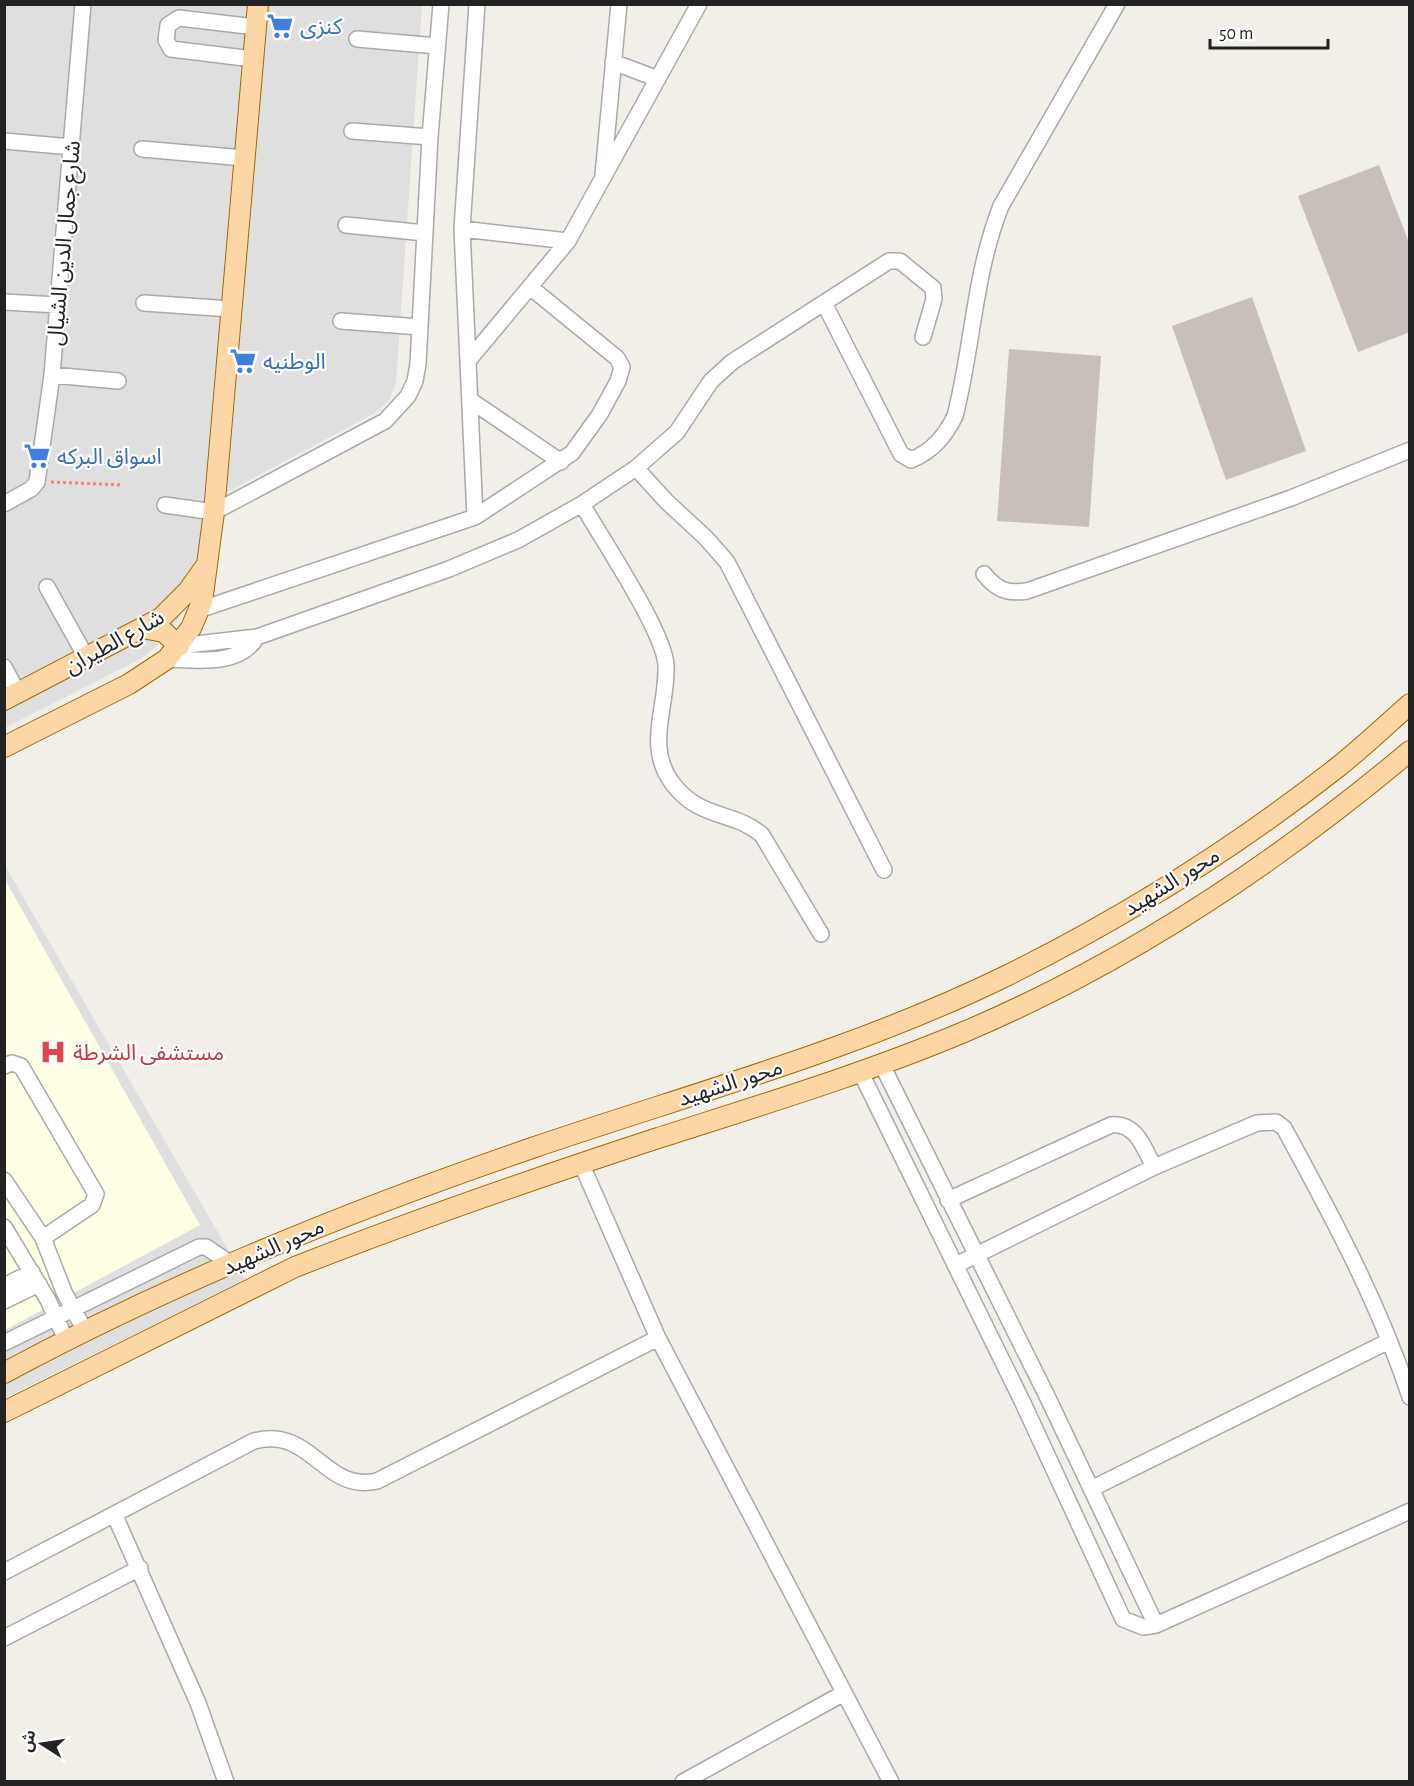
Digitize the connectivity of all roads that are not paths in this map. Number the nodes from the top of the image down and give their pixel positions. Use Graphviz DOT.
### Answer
graph roads {
  1 [pos="83,4"];
  2 [pos="258,4"];
  3 [pos="441,4"];
  4 [pos="477,4"];
  5 [pos="619,4"];
  6 [pos="699,4"];
  7 [pos="1117,4"];
  8 [pos="256,27"];
  9 [pos="357,39"];
  10 [pos="437,46"];
  11 [pos="254,59"];
  12 [pos="614,62"];
  13 [pos="658,79"];
  14 [pos="352,131"];
  15 [pos="430,137"];
  16 [pos="4,141"];
  17 [pos="72,147"];
  18 [pos="142,149"];
  19 [pos="244,158"];
  20 [pos="603,182"];
  21 [pos="346,225"];
  22 [pos="462,230"];
  23 [pos="425,233"];
  24 [pos="567,241"];
  25 [pos="530,287"];
  26 [pos="4,302"];
  27 [pos="144,303"];
  28 [pos="824,303"];
  29 [pos="58,305"];
  30 [pos="231,309"];
  31 [pos="341,321"];
  32 [pos="420,327"];
  33 [pos="923,337"];
  34 [pos="468,362"];
  35 [pos="52,375"];
  36 [pos="118,381"];
  37 [pos="470,400"];
  38 [pos="1410,450"];
  39 [pos="561,462"];
  40 [pos="636,468"];
  41 [pos="4,504"];
  42 [pos="582,504"];
  43 [pos="165,505"];
  44 [pos="214,512"];
  45 [pos="475,517"];
  46 [pos="207,565"];
  47 [pos="984,574"];
  48 [pos="47,586"];
  49 [pos="200,610"];
  50 [pos="142,628"];
  51 [pos="173,652"];
  52 [pos="86,657"];
  53 [pos="4,667"];
  54 [pos="11,696"];
  55 [pos="1410,704"];
  56 [pos="4,747"];
  57 [pos="1410,751"];
  58 [pos="884,870"];
  59 [pos="820,934"];
  60 [pos="882,1065"];
  61 [pos="4,1066"];
  62 [pos="861,1073"];
  63 [pos="582,1163"];
  64 [pos="1154,1167"];
  65 [pos="4,1180"];
  66 [pos="948,1200"];
  67 [pos="4,1227"];
  68 [pos="43,1238"];
  69 [pos="975,1254"];
  70 [pos="231,1264"];
  71 [pos="956,1265"];
  72 [pos="36,1278"];
  73 [pos="4,1286"];
  74 [pos="4,1301"];
  75 [pos="73,1309"];
  76 [pos="56,1318"];
  77 [pos="85,1331"];
  78 [pos="658,1338"];
  79 [pos="66,1340"];
  80 [pos="1389,1341"];
  81 [pos="4,1343"];
  82 [pos="4,1373"];
  83 [pos="1046,1394"];
  84 [pos="1410,1397"];
  85 [pos="1023,1403"];
  86 [pos="4,1412"];
  87 [pos="1091,1489"];
  88 [pos="1410,1511"];
  89 [pos="115,1516"];
  90 [pos="140,1568"];
  91 [pos="4,1572"];
  92 [pos="1156,1625"];
  93 [pos="4,1638"];
  94 [pos="844,1693"];
  95 [pos="226,1782"];
  96 [pos="683,1782"];
  97 [pos="891,1782"];
  1 -- 17 [label="street, شارع جمال الدين الشيال"];
  2 -- 8 [label="main road"];
  3 -- 10 [label="street"];
  4 -- 22 [label="street"];
  5 -- 12 [label="street"];
  6 -- 13 [label="street"];
  7 -- 28 [label="street"];
  8 -- 11 [label="main road"];
  8 -- 11 [label="street"];
  9 -- 10 [label="street"];
  10 -- 15 [label="street"];
  11 -- 19 [label="main road"];
  12 -- 13 [label="street"];
  12 -- 20 [label="street"];
  13 -- 20 [label="street"];
  14 -- 15 [label="street"];
  15 -- 23 [label="street"];
  16 -- 17 [label="street"];
  17 -- 29 [label="street, شارع جمال الدين الشيال"];
  18 -- 19 [label="street"];
  19 -- 30 [label="main road"];
  20 -- 24 [label="street"];
  21 -- 23 [label="street"];
  22 -- 24 [label="street"];
  22 -- 34 [label="street"];
  23 -- 32 [label="street"];
  24 -- 25 [label="street"];
  25 -- 34 [label="street"];
  25 -- 39 [label="street"];
  26 -- 29 [label="street"];
  27 -- 30 [label="street"];
  28 -- 33 [label="street"];
  28 -- 40 [label="street"];
  29 -- 35 [label="street, شارع جمال الدين الشيال"];
  30 -- 44 [label="main road"];
  31 -- 32 [label="street"];
  32 -- 44 [label="street"];
  34 -- 37 [label="street"];
  35 -- 36 [label="street"];
  35 -- 41 [label="street, شارع جمال الدين الشيال"];
  37 -- 39 [label="street"];
  37 -- 45 [label="street"];
  38 -- 47 [label="street"];
  39 -- 45 [label="street"];
  40 -- 42 [label="street"];
  40 -- 58 [label="street"];
  42 -- 51 [label="street"];
  42 -- 59 [label="street"];
  43 -- 44 [label="street"];
  44 -- 46 [label="main road"];
  45 -- 49 [label="street"];
  46 -- 49 [label="main road, شارع الطيران"];
  46 -- 50 [label="main road, شارع الطيران"];
  48 -- 52 [label="street"];
  49 -- 51 [label="main road, شارع الطيران"];
  50 -- 51 [label="main road"];
  50 -- 52 [label="main road, شارع الطيران"];
  51 -- 56 [label="main road, شارع الطيران"];
  52 -- 54 [label="main road, شارع الطيران"];
  53 -- 54 [label="street"];
  55 -- 70 [label="main road, محور الشهيد"];
  57 -- 60 [label="main road, محور الشهيد"];
  60 -- 62 [label="main road, محور الشهيد"];
  60 -- 66 [label="street"];
  61 -- 68 [label="street"];
  62 -- 63 [label="main road, محور الشهيد"];
  62 -- 71 [label="street"];
  63 -- 78 [label="street"];
  63 -- 86 [label="main road, محور الشهيد"];
  64 -- 66 [label="street"];
  64 -- 69 [label="street"];
  64 -- 80 [label="street"];
  65 -- 68 [label="street"];
  66 -- 69 [label="street"];
  67 -- 72 [label="street"];
  68 -- 75 [label="street"];
  69 -- 71 [label="street"];
  69 -- 83 [label="street"];
  70 -- 75 [label="street"];
  70 -- 77 [label="main road, محور الشهيد"];
  71 -- 85 [label="street"];
  72 -- 73 [label="street"];
  72 -- 74 [label="street"];
  72 -- 76 [label="street"];
  75 -- 76 [label="street"];
  75 -- 77 [label="street"];
  76 -- 79 [label="street"];
  76 -- 81 [label="street"];
  77 -- 79 [label="main road, محور الشهيد"];
  78 -- 89 [label="street"];
  78 -- 94 [label="street"];
  79 -- 82 [label="main road, محور الشهيد"];
  80 -- 84 [label="street"];
  80 -- 87 [label="street"];
  83 -- 85 [label="street"];
  83 -- 87 [label="street"];
  85 -- 92 [label="street"];
  87 -- 92 [label="street"];
  88 -- 92 [label="street"];
  89 -- 90 [label="street"];
  89 -- 91 [label="street"];
  90 -- 93 [label="street"];
  90 -- 95 [label="street"];
  94 -- 96 [label="street"];
  94 -- 97 [label="street"];
}
